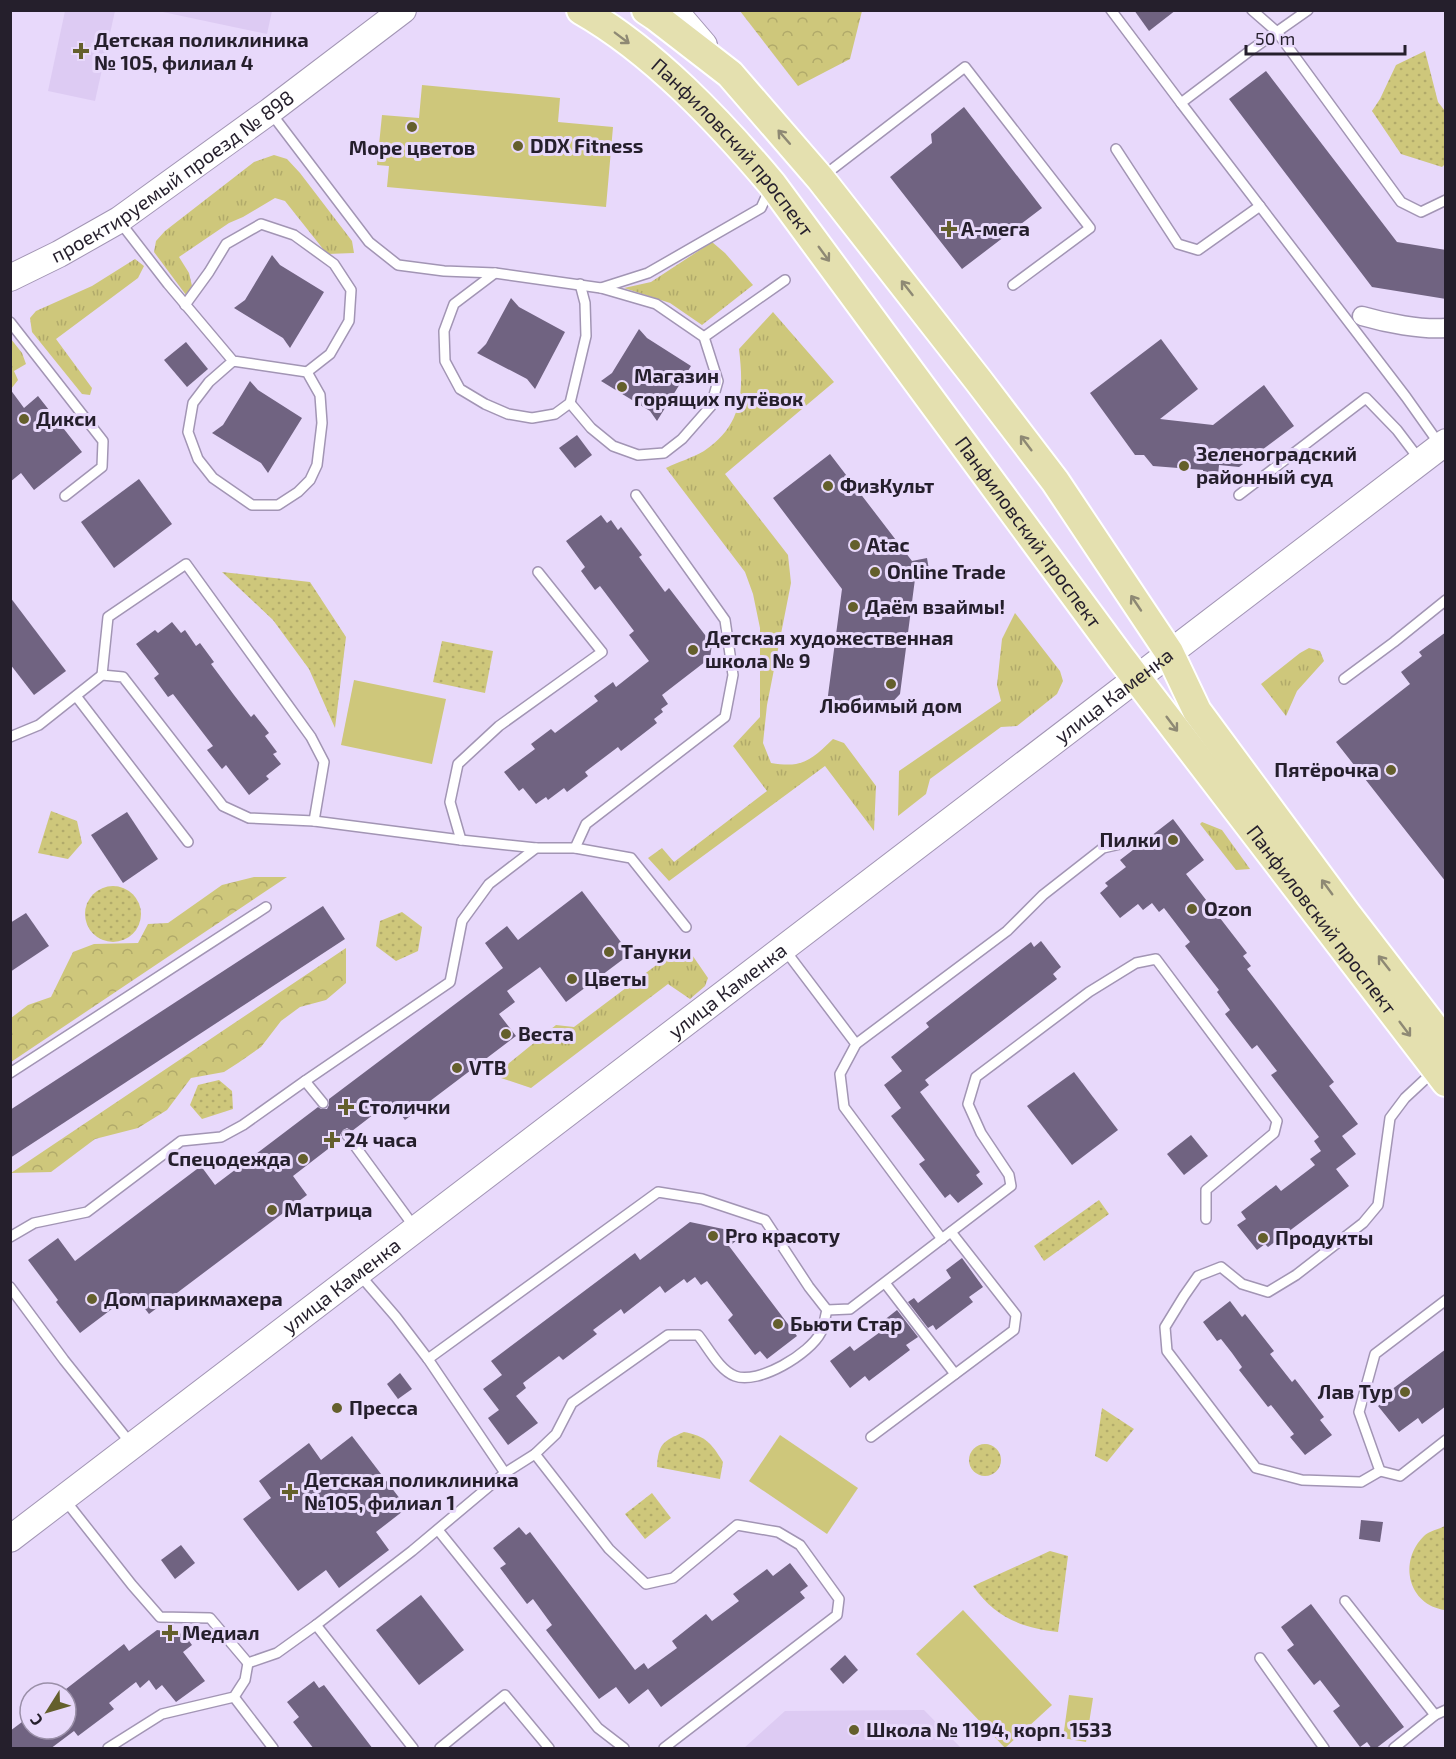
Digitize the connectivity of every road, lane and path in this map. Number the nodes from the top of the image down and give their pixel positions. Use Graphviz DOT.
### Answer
graph roads {
  1 [pos="381,10"];
  2 [pos="403,10"];
  3 [pos="581,10"];
  4 [pos="646,10"];
  5 [pos="674,10"];
  6 [pos="1111,10"];
  7 [pos="1252,10"];
  8 [pos="1308,10"];
  9 [pos="1277,32"];
  10 [pos="357,46"];
  11 [pos="730,74"];
  12 [pos="1181,103"];
  13 [pos="270,111"];
  14 [pos="1116,149"];
  15 [pos="820,178"];
  16 [pos="772,184"];
  17 [pos="1446,200"];
  18 [pos="1260,206"];
  19 [pos="119,220"];
  20 [pos="495,273"];
  21 [pos="10,278"];
  22 [pos="785,280"];
  23 [pos="580,284"];
  24 [pos="1014,285"];
  25 [pos="602,288"];
  26 [pos="185,305"];
  27 [pos="1362,316"];
  28 [pos="10,322"];
  29 [pos="1446,328"];
  30 [pos="704,337"];
  31 [pos="233,361"];
  32 [pos="307,372"];
  33 [pos="570,403"];
  34 [pos="1436,449"];
  35 [pos="636,495"];
  36 [pos="1239,495"];
  37 [pos="65,496"];
  38 [pos="538,572"];
  39 [pos="1446,600"];
  40 [pos="1169,652"];
  41 [pos="102,675"];
  42 [pos="1136,678"];
  43 [pos="1344,679"];
  44 [pos="75,696"];
  45 [pos="12,733"];
  46 [pos="314,821"];
  47 [pos="461,840"];
  48 [pos="188,842"];
  49 [pos="1129,842"];
  50 [pos="536,848"];
  51 [pos="575,848"];
  52 [pos="266,907"];
  53 [pos="686,927"];
  54 [pos="784,948"];
  55 [pos="1446,1043"];
  56 [pos="856,1044"];
  57 [pos="10,1073"];
  58 [pos="1441,1076"];
  59 [pos="305,1081"];
  60 [pos="323,1103"];
  61 [pos="347,1135"];
  62 [pos="1206,1220"];
  63 [pos="416,1230"];
  64 [pos="951,1232"];
  65 [pos="10,1237"];
  66 [pos="942,1239"];
  67 [pos="358,1274"];
  68 [pos="885,1283"];
  69 [pos="10,1287"];
  70 [pos="1446,1300"];
  71 [pos="827,1310"];
  72 [pos="428,1359"];
  73 [pos="955,1374"];
  74 [pos="871,1437"];
  75 [pos="1446,1440"];
  76 [pos="133,1447"];
  77 [pos="535,1454"];
  78 [pos="1380,1471"];
  79 [pos="505,1473"];
  80 [pos="64,1498"];
  81 [pos="438,1530"];
  82 [pos="10,1539"];
  83 [pos="1345,1601"];
  84 [pos="316,1625"];
  85 [pos="1260,1658"];
  86 [pos="248,1663"];
  87 [pos="234,1697"];
  88 [pos="1446,1710"];
  89 [pos="1435,1715"];
  90 [pos="443,1748"];
  91 [pos="108,1749"];
  92 [pos="273,1749"];
  93 [pos="413,1749"];
  94 [pos="549,1749"];
  95 [pos="624,1749"];
  96 [pos="664,1749"];
  97 [pos="1324,1749"];
  98 [pos="1394,1749"];
  1 -- 10 [label="main road, проектируемый проезд № 898"];
  2 -- 10 [label="main road, проектируемый проезд № 898"];
  3 -- 16 [label="main road, Панфиловский проспект, one-way"];
  4 -- 11 [label="main road, Панфиловский проспект"];
  5 -- 11 [label="main road"];
  6 -- 12 [label="lane"];
  7 -- 9 [label="lane"];
  8 -- 9 [label="lane"];
  9 -- 12 [label="lane"];
  9 -- 17 [label="lane"];
  10 -- 13 [label="main road, проектируемый проезд № 898"];
  15 -- 11 [label="main road, Панфиловский проспект, one-way"];
  12 -- 18 [label="lane"];
  13 -- 19 [label="main road, проектируемый проезд № 898"];
  13 -- 20 [label="lane"];
  14 -- 18 [label="lane"];
  15 -- 24 [label="lane"];
  40 -- 15 [label="main road, Панфиловский проспект, one-way"];
  16 -- 25 [label="lane"];
  16 -- 42 [label="main road, Панфиловский проспект, one-way"];
  18 -- 34 [label="lane"];
  19 -- 21 [label="main road, проектируемый проезд № 898"];
  19 -- 26 [label="lane"];
  20 -- 23 [label="lane"];
  20 -- 33 [label="lane"];
  22 -- 30 [label="lane"];
  23 -- 25 [label="lane"];
  23 -- 33 [label="lane"];
  25 -- 30 [label="lane"];
  26 -- 31 [label="lane"];
  26 -- 32 [label="lane"];
  27 -- 29 [label="street"];
  28 -- 37 [label="lane"];
  30 -- 33 [label="lane"];
  31 -- 32 [label="lane"];
  31 -- 32 [label="lane"];
  34 -- 36 [label="lane"];
  34 -- 40 [label="main road, улица Каменка"];
  35 -- 51 [label="lane"];
  38 -- 47 [label="lane"];
  39 -- 43 [label="lane"];
  40 -- 42 [label="main road, улица Каменка"];
  55 -- 40 [label="main road, Панфиловский проспект, one-way"];
  41 -- 44 [label="lane"];
  41 -- 46 [label="lane"];
  41 -- 46 [label="lane"];
  42 -- 54 [label="main road, улица Каменка"];
  42 -- 58 [label="main road, Панфиловский проспект, one-way"];
  44 -- 45 [label="lane"];
  44 -- 48 [label="lane"];
  46 -- 47 [label="lane"];
  47 -- 50 [label="lane"];
  49 -- 56 [label="lane"];
  50 -- 51 [label="lane"];
  50 -- 59 [label="lane"];
  51 -- 53 [label="lane"];
  52 -- 57 [label="lane"];
  54 -- 56 [label="lane"];
  54 -- 63 [label="main road, улица Каменка"];
  56 -- 66 [label="lane"];
  58 -- 78 [label="lane"];
  59 -- 60 [label="lane"];
  59 -- 65 [label="lane"];
  61 -- 63 [label="lane"];
  62 -- 64 [label="lane"];
  63 -- 67 [label="main road, улица Каменка"];
  64 -- 66 [label="lane"];
  64 -- 73 [label="lane"];
  66 -- 68 [label="lane"];
  67 -- 72 [label="lane"];
  67 -- 76 [label="main road, улица Каменка"];
  68 -- 71 [label="lane"];
  68 -- 73 [label="lane"];
  69 -- 76 [label="lane"];
  70 -- 78 [label="lane"];
  71 -- 72 [label="lane"];
  71 -- 77 [label="lane"];
  72 -- 79 [label="lane"];
  73 -- 74 [label="lane"];
  75 -- 78 [label="lane"];
  76 -- 80 [label="main road, улица Каменка"];
  77 -- 79 [label="lane"];
  77 -- 96 [label="lane"];
  79 -- 81 [label="lane"];
  80 -- 82 [label="main road, улица Каменка"];
  80 -- 86 [label="lane"];
  81 -- 84 [label="lane"];
  81 -- 95 [label="lane"];
  83 -- 89 [label="lane"];
  84 -- 86 [label="lane"];
  84 -- 93 [label="lane"];
  85 -- 97 [label="lane"];
  86 -- 87 [label="lane"];
  87 -- 91 [label="lane"];
  87 -- 92 [label="lane"];
  88 -- 89 [label="lane"];
  89 -- 98 [label="lane"];
  90 -- 94 [label="lane"];
}
